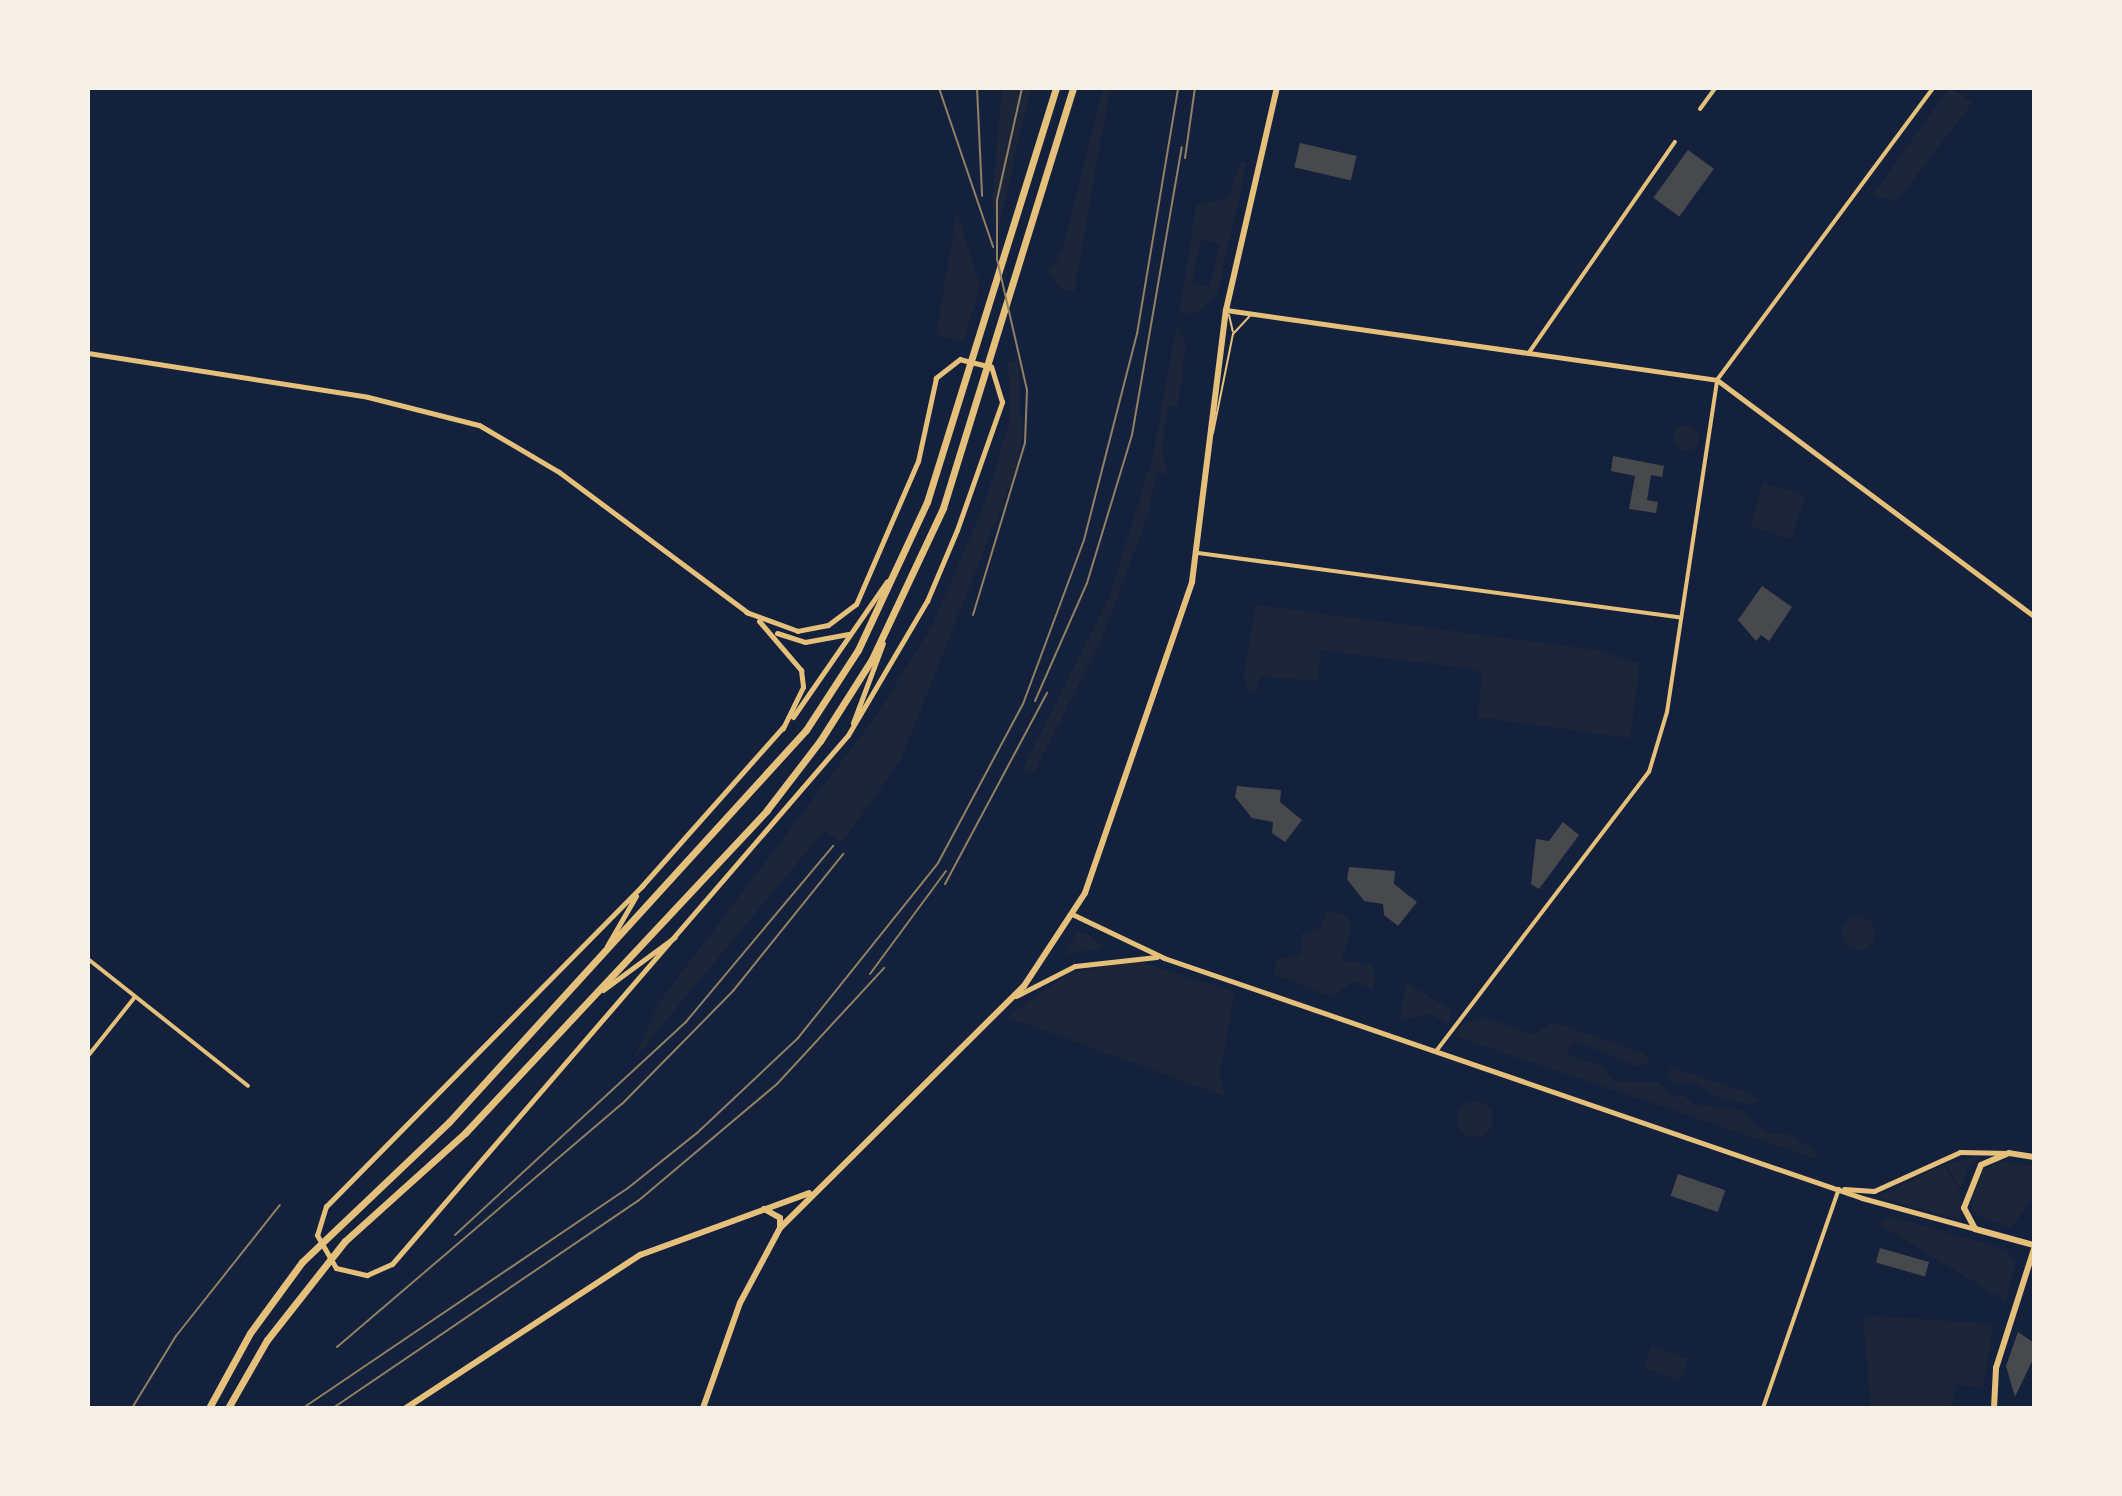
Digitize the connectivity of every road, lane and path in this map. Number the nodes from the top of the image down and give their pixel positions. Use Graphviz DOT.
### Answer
graph roads {
  1 [pos="1056,88"];
  2 [pos="1073,88"];
  3 [pos="1715,88"];
  4 [pos="1933,88"];
  5 [pos="1276,90"];
  6 [pos="1700,109"];
  7 [pos="1675,142"];
  8 [pos="1226,310"];
  9 [pos="1256,314"];
  10 [pos="1233,334"];
  11 [pos="88,353"];
  12 [pos="1528,354"];
  13 [pos="1717,380"];
  14 [pos="1212,434"];
  15 [pos="927,502"];
  16 [pos="1198,553"];
  17 [pos="746,612"];
  18 [pos="2034,616"];
  19 [pos="1679,617"];
  20 [pos="888,629"];
  21 [pos="772,631"];
  22 [pos="851,633"];
  23 [pos="783,728"];
  24 [pos="848,735"];
  25 [pos="643,885"];
  26 [pos="1074,915"];
  27 [pos="685,930"];
  28 [pos="1164,958"];
  29 [pos="88,959"];
  30 [pos="579,981"];
  31 [pos="595,994"];
  32 [pos="135,997"];
  33 [pos="1012,999"];
  34 [pos="1437,1050"];
  35 [pos="88,1056"];
  36 [pos="248,1086"];
  37 [pos="2009,1153"];
  38 [pos="2034,1157"];
  39 [pos="816,1188"];
  40 [pos="1839,1189"];
  41 [pos="764,1209"];
  42 [pos="793,1212"];
  43 [pos="780,1228"];
  44 [pos="1975,1229"];
  45 [pos="2034,1247"];
  46 [pos="209,1408"];
  47 [pos="228,1408"];
  48 [pos="406,1408"];
  49 [pos="703,1408"];
  50 [pos="1763,1408"];
  51 [pos="1994,1408"];
  1 -- 15 [label="main road"];
  2 -- 20 [label="main road"];
  3 -- 6 [label="street"];
  4 -- 13 [label="street"];
  5 -- 8 [label="main road"];
  7 -- 12 [label="street"];
  8 -- 9 [label="street"];
  8 -- 10 [label="lane"];
  8 -- 14 [label="main road"];
  9 -- 10 [label="lane"];
  9 -- 12 [label="street"];
  10 -- 14 [label="lane"];
  11 -- 17 [label="street"];
  12 -- 13 [label="street"];
  13 -- 18 [label="street"];
  13 -- 19 [label="street"];
  14 -- 16 [label="main road"];
  15 -- 22 [label="street"];
  15 -- 30 [label="main road"];
  16 -- 19 [label="street"];
  16 -- 26 [label="main road"];
  17 -- 21 [label="street"];
  17 -- 24 [label="street"];
  19 -- 34 [label="street"];
  20 -- 24 [label="street"];
  20 -- 31 [label="main road"];
  21 -- 22 [label="street"];
  21 -- 23 [label="street"];
  22 -- 23 [label="street"];
  23 -- 25 [label="street"];
  24 -- 27 [label="street"];
  25 -- 27 [label="street"];
  25 -- 30 [label="street"];
  26 -- 28 [label="street"];
  26 -- 33 [label="main road"];
  27 -- 31 [label="street"];
  28 -- 33 [label="street"];
  28 -- 34 [label="street"];
  29 -- 32 [label="street"];
  30 -- 46 [label="main road"];
  31 -- 47 [label="main road"];
  32 -- 35 [label="street"];
  32 -- 36 [label="street"];
  33 -- 39 [label="main road"];
  34 -- 40 [label="street"];
  37 -- 38 [label="main road"];
  37 -- 40 [label="street"];
  37 -- 44 [label="main road"];
  39 -- 41 [label="main road"];
  39 -- 42 [label="main road"];
  40 -- 44 [label="street"];
  40 -- 50 [label="street"];
  41 -- 42 [label="main road"];
  41 -- 43 [label="main road"];
  41 -- 48 [label="main road"];
  42 -- 43 [label="main road"];
  43 -- 49 [label="main road"];
  44 -- 45 [label="main road"];
  45 -- 51 [label="main road"];
}
